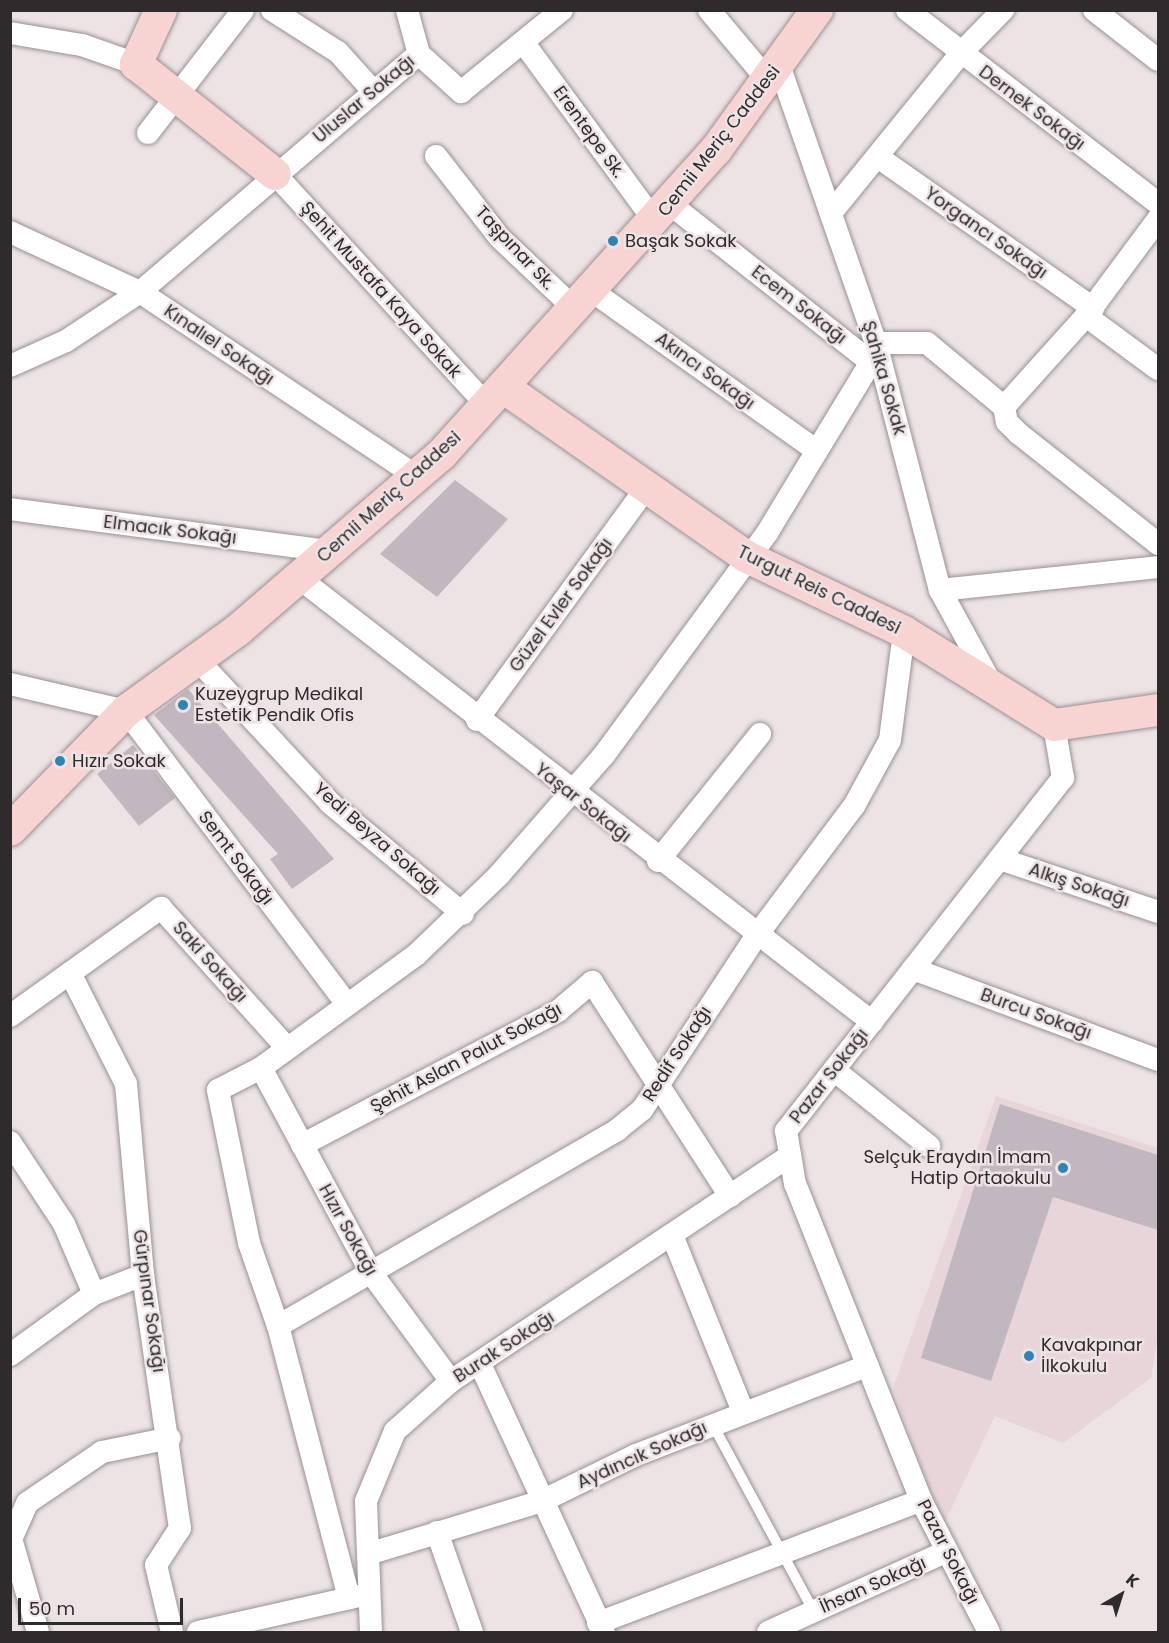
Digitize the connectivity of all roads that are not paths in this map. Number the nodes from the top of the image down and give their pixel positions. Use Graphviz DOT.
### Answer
graph roads {
  1 [pos="161,10"];
  2 [pos="243,10"];
  3 [pos="272,10"];
  4 [pos="407,10"];
  5 [pos="562,10"];
  6 [pos="709,10"];
  7 [pos="817,10"];
  8 [pos="908,10"];
  9 [pos="1003,10"];
  10 [pos="1094,10"];
  11 [pos="10,33"];
  12 [pos="523,42"];
  13 [pos="419,54"];
  14 [pos="960,54"];
  15 [pos="1158,60"];
  16 [pos="136,64"];
  17 [pos="773,72"];
  18 [pos="373,91"];
  19 [pos="178,96"];
  20 [pos="148,133"];
  21 [pos="436,156"];
  22 [pos="878,158"];
  23 [pos="275,174"];
  24 [pos="1158,203"];
  25 [pos="662,213"];
  26 [pos="831,213"];
  27 [pos="1158,219"];
  28 [pos="10,232"];
  29 [pos="140,292"];
  30 [pos="584,300"];
  31 [pos="1090,312"];
  32 [pos="874,352"];
  33 [pos="10,366"];
  34 [pos="1158,369"];
  35 [pos="495,396"];
  36 [pos="1004,407"];
  37 [pos="817,452"];
  38 [pos="417,477"];
  39 [pos="644,491"];
  40 [pos="10,509"];
  41 [pos="1158,544"];
  42 [pos="330,551"];
  43 [pos="745,556"];
  44 [pos="1158,567"];
  45 [pos="299,578"];
  46 [pos="940,590"];
  47 [pos="904,632"];
  48 [pos="195,657"];
  49 [pos="10,684"];
  50 [pos="994,688"];
  51 [pos="1158,710"];
  52 [pos="126,711"];
  53 [pos="477,720"];
  54 [pos="1053,725"];
  55 [pos="760,734"];
  56 [pos="568,792"];
  57 [pos="10,830"];
  58 [pos="1000,859"];
  59 [pos="658,861"];
  60 [pos="1158,912"];
  61 [pos="463,914"];
  62 [pos="757,935"];
  63 [pos="913,969"];
  64 [pos="70,973"];
  65 [pos="347,1004"];
  66 [pos="10,1016"];
  67 [pos="872,1022"];
  68 [pos="286,1047"];
  69 [pos="1158,1060"];
  70 [pos="261,1068"];
  71 [pos="834,1070"];
  72 [pos="657,1080"];
  73 [pos="10,1142"];
  74 [pos="302,1145"];
  75 [pos="930,1146"];
  76 [pos="790,1156"];
  77 [pos="19,1172"];
  78 [pos="730,1196"];
  79 [pos="672,1235"];
  80 [pos="372,1274"];
  81 [pos="142,1275"];
  82 [pos="94,1294"];
  83 [pos="278,1326"];
  84 [pos="10,1354"];
  85 [pos="480,1364"];
  86 [pos="867,1366"];
  87 [pos="451,1381"];
  88 [pos="743,1412"];
  89 [pos="713,1424"];
  90 [pos="170,1438"];
  91 [pos="921,1500"];
  92 [pos="542,1501"];
  93 [pos="437,1532"];
  94 [pos="11,1536"];
  95 [pos="784,1552"];
  96 [pos="945,1552"];
  97 [pos="368,1554"];
  98 [pos="360,1596"];
  99 [pos="814,1612"];
  100 [pos="253,1626"];
  101 [pos="601,1628"];
  102 [pos="38,1632"];
  103 [pos="172,1632"];
  104 [pos="198,1632"];
  105 [pos="371,1632"];
  106 [pos="472,1632"];
  107 [pos="768,1632"];
  108 [pos="989,1632"];
  1 -- 16 [label="street"];
  2 -- 19 [label="street"];
  3 -- 18 [label="street"];
  4 -- 13 [label="street, Uluslar Sokağı"];
  5 -- 12 [label="street"];
  6 -- 17 [label="street"];
  7 -- 17 [label="street, Cemii Meriç Caddesi"];
  8 -- 14 [label="street, Dernek Sokağı"];
  9 -- 14 [label="street"];
  10 -- 15 [label="street"];
  11 -- 16 [label="street"];
  12 -- 13 [label="street"];
  12 -- 25 [label="street, Erentepe Sk."];
  13 -- 18 [label="street, Uluslar Sokağı"];
  14 -- 22 [label="street"];
  14 -- 24 [label="street, Dernek Sokağı"];
  16 -- 19 [label="street"];
  17 -- 25 [label="street, Cemii Meriç Caddesi"];
  17 -- 26 [label="street, Şahika Sokak"];
  18 -- 23 [label="street, Uluslar Sokağı"];
  19 -- 20 [label="street"];
  19 -- 23 [label="street"];
  21 -- 30 [label="street, Taşpınar Sk."];
  22 -- 26 [label="street"];
  22 -- 31 [label="street, Yorgancı Sokağı"];
  23 -- 29 [label="street, Uluslar Sokağı"];
  23 -- 35 [label="street, Şehit Mustafa Kaya Sokak"];
  25 -- 30 [label="street, Cemii Meriç Caddesi"];
  25 -- 32 [label="street, Ecem Sokağı"];
  26 -- 32 [label="street, Şahika Sokak"];
  27 -- 31 [label="street"];
  28 -- 29 [label="street, Kınalıel Sokağı"];
  29 -- 33 [label="street, Uluslar Sokağı"];
  29 -- 38 [label="street, Kınalıel Sokağı"];
  30 -- 35 [label="street, Cemii Meriç Caddesi"];
  30 -- 37 [label="street, Akıncı Sokağı"];
  31 -- 34 [label="street, Yorgancı Sokağı"];
  31 -- 36 [label="street"];
  32 -- 36 [label="street"];
  32 -- 37 [label="street"];
  32 -- 46 [label="street, Şahika Sokak"];
  35 -- 38 [label="street, Cemii Meriç Caddesi"];
  35 -- 39 [label="street, Turgut Reis Caddesi"];
  36 -- 41 [label="street"];
  37 -- 43 [label="street"];
  38 -- 42 [label="street, Cemii Meriç Caddesi"];
  39 -- 43 [label="street, Turgut Reis Caddesi"];
  39 -- 53 [label="street, Güzel Evler Sokağı"];
  40 -- 42 [label="street, Elmacık Sokağı"];
  42 -- 45 [label="street, Cemii Meriç Caddesi"];
  43 -- 47 [label="street, Turgut Reis Caddesi"];
  43 -- 56 [label="street"];
  44 -- 46 [label="street"];
  45 -- 48 [label="street, Cemii Meriç Caddesi"];
  45 -- 53 [label="street, Yaşar Sokağı"];
  46 -- 50 [label="street, Şahika Sokak"];
  47 -- 50 [label="street, Turgut Reis Caddesi"];
  47 -- 62 [label="street, Redif Sokağı"];
  48 -- 52 [label="street, Cemii Meriç Caddesi"];
  48 -- 61 [label="street, Yedi Beyza Sokağı"];
  49 -- 52 [label="street"];
  50 -- 54 [label="street, Turgut Reis Caddesi"];
  51 -- 54 [label="street"];
  52 -- 57 [label="street, Cemii Meriç Caddesi"];
  52 -- 65 [label="street, Semt Sokağı"];
  53 -- 56 [label="street, Yaşar Sokağı"];
  54 -- 58 [label="street, Pazar Sokağı"];
  55 -- 59 [label="street"];
  56 -- 59 [label="street, Yaşar Sokağı"];
  56 -- 61 [label="street"];
  58 -- 60 [label="street, Alkış Sokağı"];
  58 -- 63 [label="street, Pazar Sokağı"];
  59 -- 62 [label="street, Yaşar Sokağı"];
  61 -- 65 [label="street"];
  62 -- 67 [label="street, Yaşar Sokağı"];
  62 -- 72 [label="street, Redif Sokağı"];
  63 -- 67 [label="street, Pazar Sokağı"];
  63 -- 69 [label="street, Burcu Sokağı"];
  64 -- 66 [label="street, Saki Sokağı"];
  64 -- 68 [label="street, Saki Sokağı"];
  64 -- 81 [label="street, Gürpınar Sokağı"];
  65 -- 68 [label="street"];
  67 -- 71 [label="street, Pazar Sokağı"];
  68 -- 70 [label="street"];
  70 -- 74 [label="street, Hızır Sokağı"];
  70 -- 83 [label="street"];
  71 -- 75 [label="street"];
  71 -- 76 [label="street, Pazar Sokağı"];
  72 -- 74 [label="street, Şehit Aslan Palut Sokağı"];
  72 -- 78 [label="street, Şehit Aslan Palut Sokağı"];
  72 -- 80 [label="street, Redif Sokağı"];
  73 -- 77 [label="street"];
  74 -- 80 [label="street, Hızır Sokağı"];
  76 -- 78 [label="street, Burak Sokağı"];
  76 -- 86 [label="street, Pazar Sokağı"];
  77 -- 82 [label="street"];
  78 -- 79 [label="street, Burak Sokağı"];
  79 -- 85 [label="street, Burak Sokağı"];
  79 -- 88 [label="street"];
  80 -- 83 [label="street, Redif Sokağı"];
  80 -- 87 [label="street, Hızır Sokağı"];
  81 -- 82 [label="street"];
  81 -- 90 [label="street, Gürpınar Sokağı"];
  82 -- 84 [label="street"];
  83 -- 98 [label="street"];
  85 -- 87 [label="street, Burak Sokağı"];
  85 -- 92 [label="street"];
  86 -- 88 [label="street, Aydıncık Sokağı"];
  86 -- 91 [label="street, Pazar Sokağı"];
  87 -- 97 [label="street, Burak Sokağı"];
  88 -- 89 [label="street, Aydıncık Sokağı"];
  89 -- 92 [label="street, Aydıncık Sokağı"];
  89 -- 95 [label="lane"];
  90 -- 94 [label="street"];
  90 -- 103 [label="street, Gürpınar Sokağı"];
  91 -- 95 [label="street"];
  91 -- 96 [label="street, Pazar Sokağı"];
  92 -- 93 [label="street, Aydıncık Sokağı"];
  92 -- 101 [label="street"];
  93 -- 97 [label="street, Aydıncık Sokağı"];
  93 -- 106 [label="street"];
  94 -- 102 [label="street"];
  95 -- 99 [label="lane"];
  95 -- 101 [label="street"];
  96 -- 99 [label="street, İhsan Sokağı"];
  96 -- 108 [label="street, Pazar Sokağı"];
  97 -- 98 [label="street, Burak Sokağı"];
  98 -- 100 [label="street"];
  98 -- 105 [label="street, Burak Sokağı"];
  99 -- 107 [label="street, İhsan Sokağı"];
  100 -- 104 [label="street"];
}
